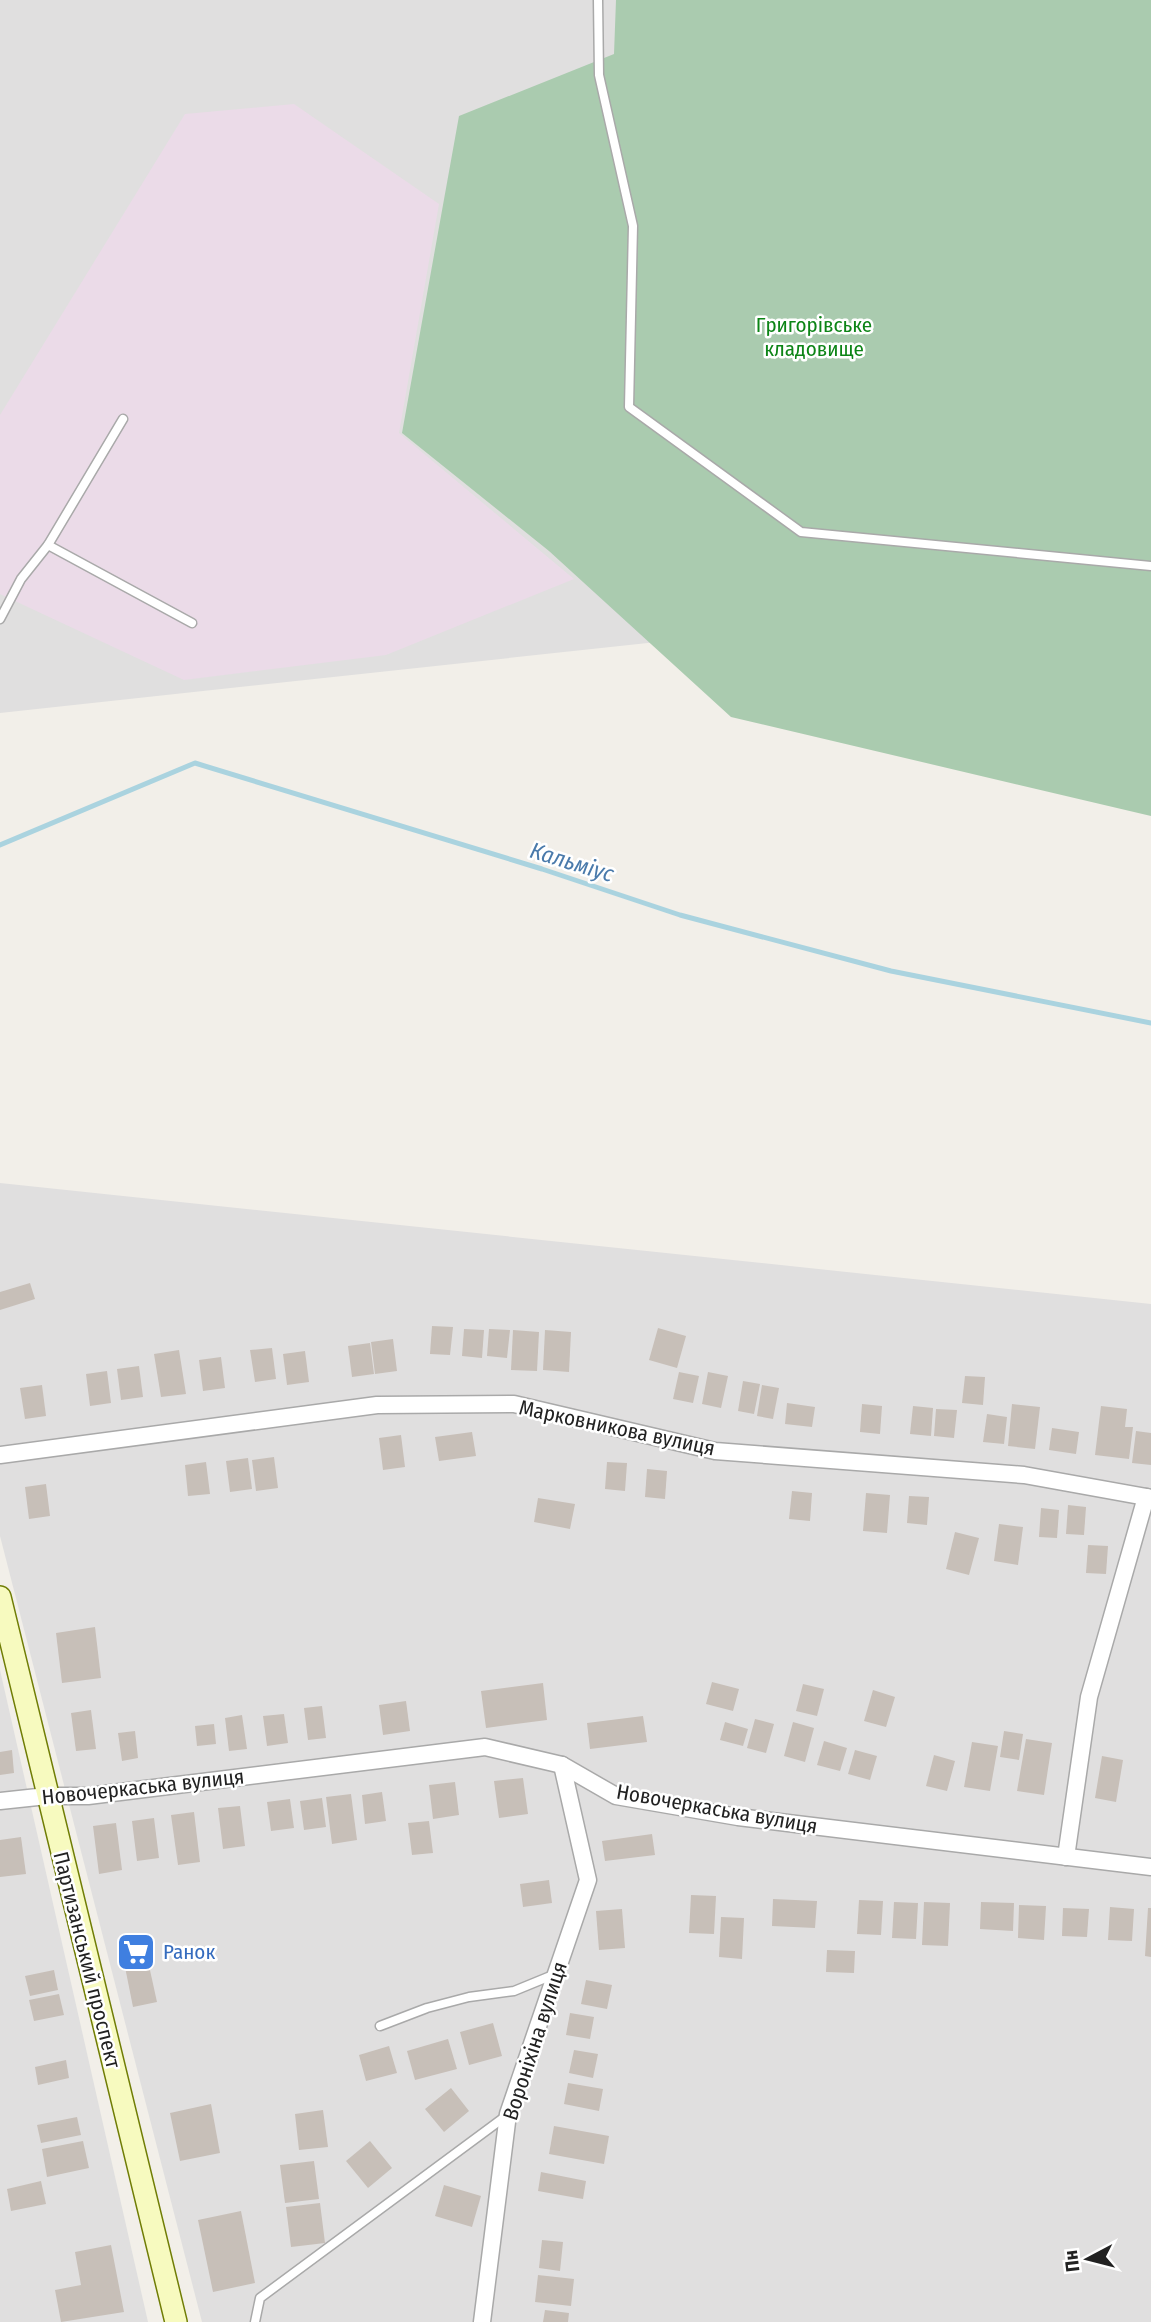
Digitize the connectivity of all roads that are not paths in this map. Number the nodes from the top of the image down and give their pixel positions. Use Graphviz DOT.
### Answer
graph roads {
  1 [pos="597,0"];
  2 [pos="123,419"];
  3 [pos="48,545"];
  4 [pos="1151,566"];
  5 [pos="0,618"];
  6 [pos="192,623"];
  7 [pos="0,1455"];
  8 [pos="1148,1497"];
  9 [pos="0,1597"];
  10 [pos="562,1765"];
  11 [pos="47,1796"];
  12 [pos="0,1801"];
  13 [pos="1066,1857"];
  14 [pos="1151,1867"];
  15 [pos="556,1974"];
  16 [pos="380,2026"];
  17 [pos="508,2114"];
  18 [pos="176,2322"];
  19 [pos="256,2322"];
  20 [pos="482,2322"];
  1 -- 4 [label="lane"];
  2 -- 3 [label="lane"];
  3 -- 5 [label="lane"];
  3 -- 6 [label="lane"];
  7 -- 8 [label="street, Марковникова вулиця"];
  8 -- 13 [label="street"];
  9 -- 11 [label="street, Партизанський проспект"];
  10 -- 11 [label="street, Новочеркаська вулиця"];
  10 -- 13 [label="street, Новочеркаська вулиця"];
  10 -- 15 [label="street, Вороніхіна вулиця"];
  11 -- 12 [label="street, Новочеркаська вулиця"];
  11 -- 18 [label="street, Партизанський проспект"];
  13 -- 14 [label="street, Новочеркаська вулиця"];
  15 -- 16 [label="lane"];
  15 -- 17 [label="street, Вороніхіна вулиця"];
  17 -- 19 [label="lane"];
  17 -- 20 [label="street, Вороніхіна вулиця"];
}
